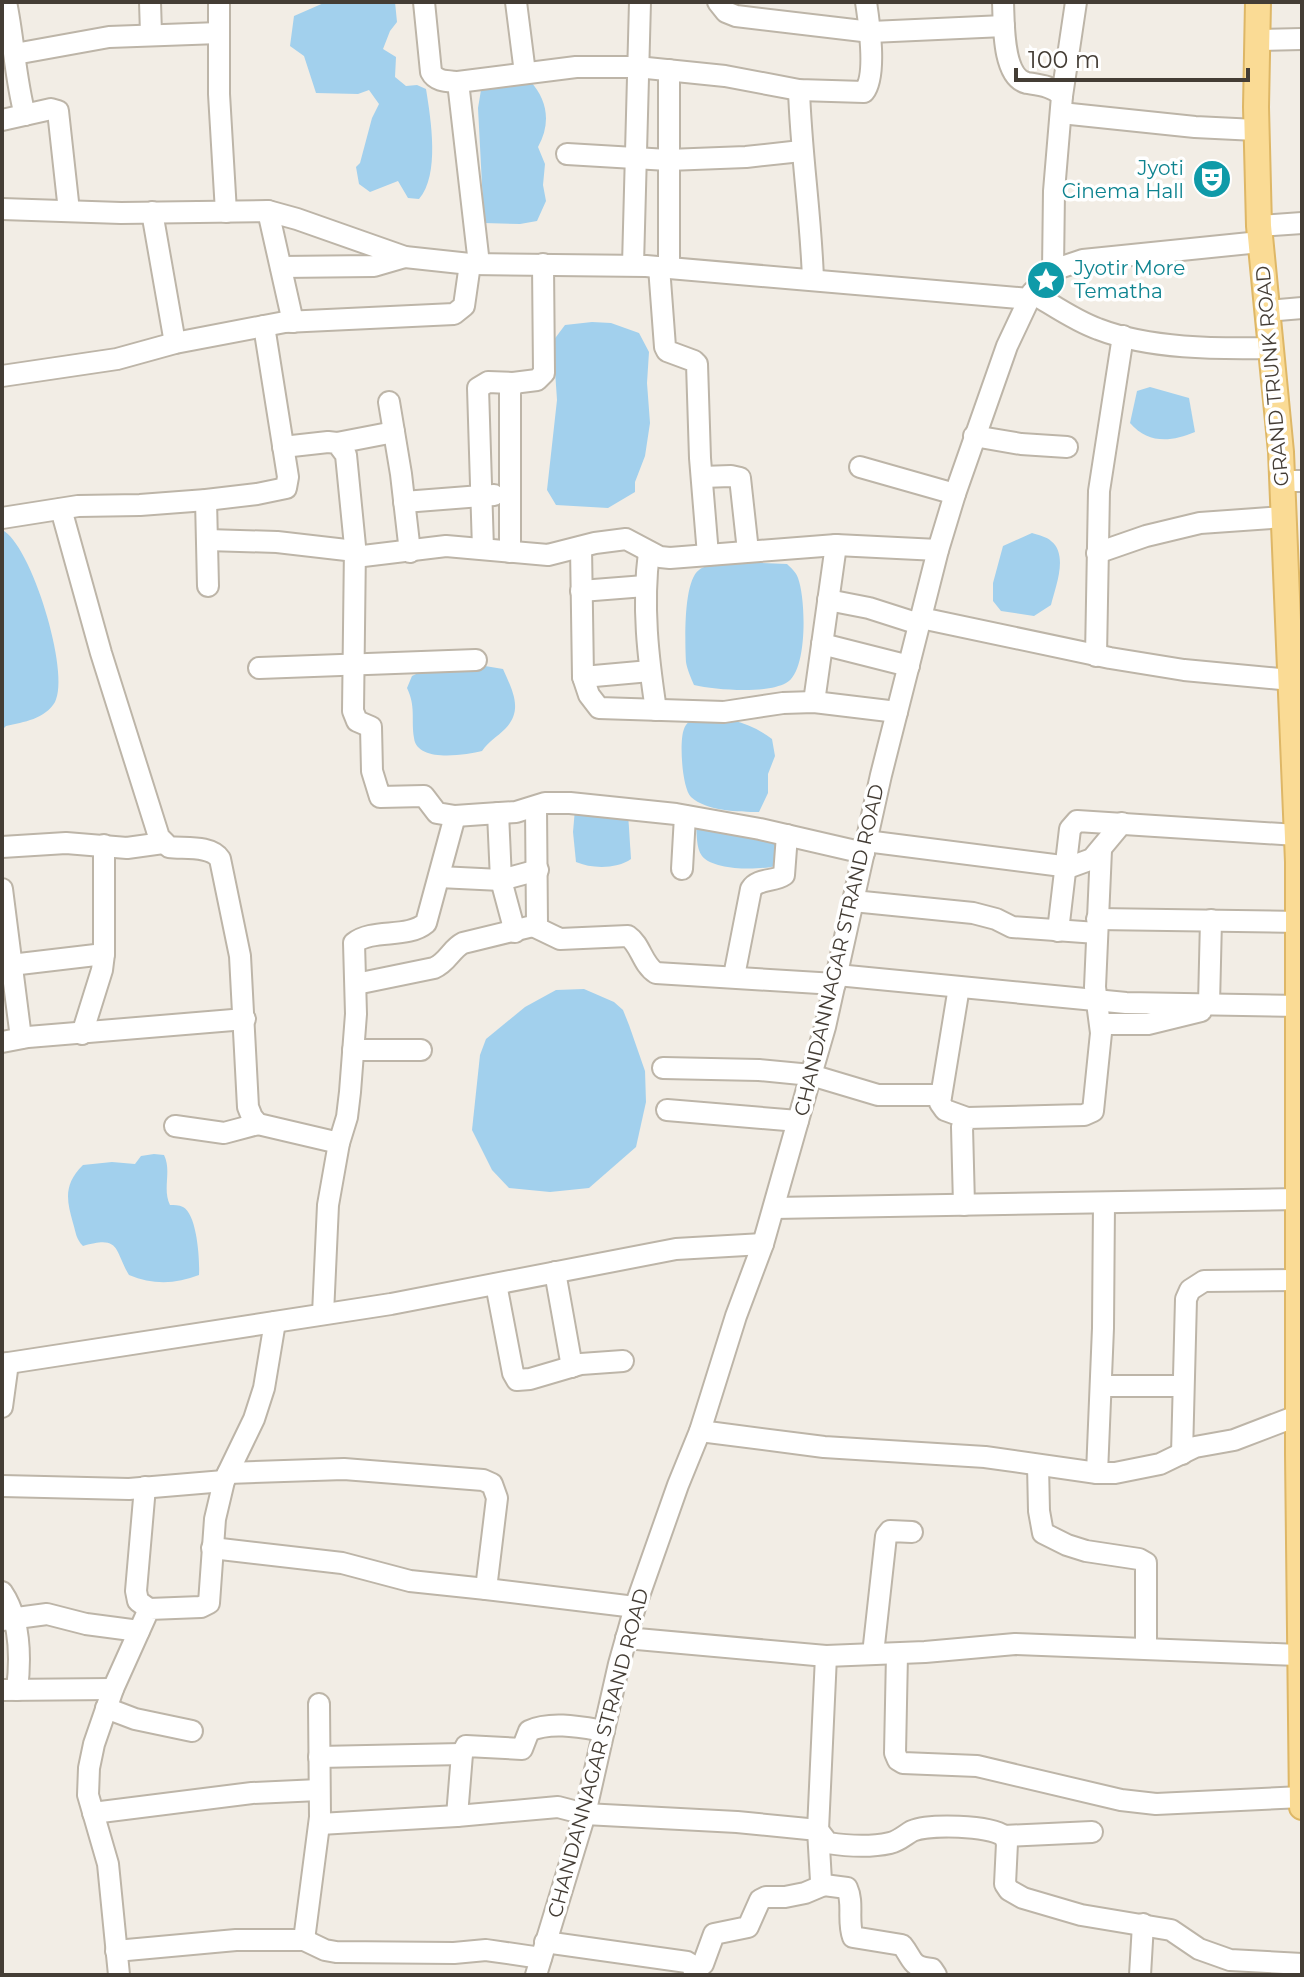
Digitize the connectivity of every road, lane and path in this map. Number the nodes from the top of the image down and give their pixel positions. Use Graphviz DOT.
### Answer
graph roads {
  1 [pos="6,2"];
  2 [pos="150,2"];
  3 [pos="219,2"];
  4 [pos="424,2"];
  5 [pos="516,2"];
  6 [pos="640,2"];
  7 [pos="718,2"];
  8 [pos="787,2"];
  9 [pos="866,2"];
  10 [pos="1003,2"];
  11 [pos="1076,2"];
  12 [pos="1258,2"];
  13 [pos="792,23"];
  14 [pos="1004,26"];
  15 [pos="871,32"];
  16 [pos="219,33"];
  17 [pos="151,34"];
  18 [pos="1302,39"];
  19 [pos="1256,40"];
  20 [pos="15,54"];
  21 [pos="637,67"];
  22 [pos="669,70"];
  23 [pos="525,73"];
  24 [pos="458,82"];
  25 [pos="799,90"];
  26 [pos="1062,104"];
  27 [pos="25,115"];
  28 [pos="2,120"];
  29 [pos="1256,130"];
  30 [pos="801,151"];
  31 [pos="567,154"];
  32 [pos="635,158"];
  33 [pos="668,160"];
  34 [pos="2,209"];
  35 [pos="69,211"];
  36 [pos="268,211"];
  37 [pos="152,212"];
  38 [pos="226,212"];
  39 [pos="1302,223"];
  40 [pos="1259,234"];
  41 [pos="405,257"];
  42 [pos="474,264"];
  43 [pos="543,264"];
  44 [pos="633,265"];
  45 [pos="281,267"];
  46 [pos="664,267"];
  47 [pos="1053,270"];
  48 [pos="813,280"];
  49 [pos="1031,296"];
  50 [pos="1302,308"];
  51 [pos="1267,311"];
  52 [pos="293,322"];
  53 [pos="264,326"];
  54 [pos="1123,336"];
  55 [pos="175,343"];
  56 [pos="1271,348"];
  57 [pos="2,376"];
  58 [pos="513,383"];
  59 [pos="389,402"];
  60 [pos="394,432"];
  61 [pos="974,436"];
  62 [pos="337,443"];
  63 [pos="283,447"];
  64 [pos="1067,447"];
  65 [pos="860,467"];
  66 [pos="702,477"];
  67 [pos="1292,481"];
  68 [pos="510,494"];
  69 [pos="955,494"];
  70 [pos="481,496"];
  71 [pos="206,500"];
  72 [pos="404,502"];
  73 [pos="61,509"];
  74 [pos="1284,517"];
  75 [pos="2,518"];
  76 [pos="207,540"];
  77 [pos="836,545"];
  78 [pos="581,547"];
  79 [pos="483,549"];
  80 [pos="938,550"];
  81 [pos="748,551"];
  82 [pos="410,552"];
  83 [pos="510,552"];
  84 [pos="649,552"];
  85 [pos="1097,553"];
  86 [pos="355,554"];
  87 [pos="708,555"];
  88 [pos="208,586"];
  89 [pos="645,586"];
  90 [pos="581,591"];
  91 [pos="828,600"];
  92 [pos="920,621"];
  93 [pos="822,644"];
  94 [pos="1096,656"];
  95 [pos="476,660"];
  96 [pos="353,665"];
  97 [pos="909,666"];
  98 [pos="259,668"];
  99 [pos="650,671"];
  100 [pos="583,677"];
  101 [pos="1291,680"];
  102 [pos="814,702"];
  103 [pos="656,710"];
  104 [pos="897,712"];
  105 [pos="1298,748"];
  106 [pos="536,807"];
  107 [pos="498,813"];
  108 [pos="455,816"];
  109 [pos="685,816"];
  110 [pos="1122,823"];
  111 [pos="787,835"];
  112 [pos="1297,835"];
  113 [pos="163,843"];
  114 [pos="104,845"];
  115 [pos="2,847"];
  116 [pos="865,847"];
  117 [pos="1101,850"];
  118 [pos="1065,867"];
  119 [pos="682,869"];
  120 [pos="538,870"];
  121 [pos="1300,875"];
  122 [pos="439,877"];
  123 [pos="501,880"];
  124 [pos="2,889"];
  125 [pos="853,901"];
  126 [pos="1211,920"];
  127 [pos="1299,922"];
  128 [pos="1097,926"];
  129 [pos="525,930"];
  130 [pos="1058,931"];
  131 [pos="104,954"];
  132 [pos="1301,954"];
  133 [pos="11,965"];
  134 [pos="734,976"];
  135 [pos="836,980"];
  136 [pos="356,984"];
  137 [pos="959,987"];
  138 [pos="1096,1000"];
  139 [pos="1219,1004"];
  140 [pos="1299,1006"];
  141 [pos="245,1019"];
  142 [pos="1101,1024"];
  143 [pos="82,1034"];
  144 [pos="12,1040"];
  145 [pos="353,1050"];
  146 [pos="421,1050"];
  147 [pos="663,1068"];
  148 [pos="811,1075"];
  149 [pos="1300,1091"];
  150 [pos="941,1095"];
  151 [pos="667,1110"];
  152 [pos="967,1118"];
  153 [pos="798,1121"];
  154 [pos="258,1124"];
  155 [pos="175,1126"];
  156 [pos="339,1143"];
  157 [pos="1300,1188"];
  158 [pos="1104,1203"];
  159 [pos="964,1205"];
  160 [pos="774,1208"];
  161 [pos="763,1244"];
  162 [pos="555,1272"];
  163 [pos="1298,1280"];
  164 [pos="496,1284"];
  165 [pos="323,1314"];
  166 [pos="275,1322"];
  167 [pos="623,1361"];
  168 [pos="5,1364"];
  169 [pos="572,1367"];
  170 [pos="1101,1386"];
  171 [pos="1183,1386"];
  172 [pos="2,1407"];
  173 [pos="1300,1415"];
  174 [pos="700,1431"];
  175 [pos="1182,1454"];
  176 [pos="1038,1465"];
  177 [pos="1097,1473"];
  178 [pos="226,1477"];
  179 [pos="2,1486"];
  180 [pos="145,1487"];
  181 [pos="912,1532"];
  182 [pos="212,1548"];
  183 [pos="486,1589"];
  184 [pos="2,1592"];
  185 [pos="635,1607"];
  186 [pos="149,1609"];
  187 [pos="8,1619"];
  188 [pos="139,1631"];
  189 [pos="626,1638"];
  190 [pos="1146,1648"];
  191 [pos="873,1654"];
  192 [pos="897,1654"];
  193 [pos="1299,1655"];
  194 [pos="826,1656"];
  195 [pos="10,1690"];
  196 [pos="110,1698"];
  197 [pos="319,1704"];
  198 [pos="192,1731"];
  199 [pos="604,1731"];
  200 [pos="462,1754"];
  201 [pos="319,1757"];
  202 [pos="319,1790"];
  203 [pos="1302,1797"];
  204 [pos="1302,1807"];
  205 [pos="93,1813"];
  206 [pos="585,1814"];
  207 [pos="457,1816"];
  208 [pos="320,1824"];
  209 [pos="818,1830"];
  210 [pos="1092,1832"];
  211 [pos="1004,1836"];
  212 [pos="824,1885"];
  213 [pos="1143,1924"];
  214 [pos="304,1940"];
  215 [pos="116,1951"];
  216 [pos="541,1958"];
  217 [pos="1302,1964"];
  218 [pos="695,1973"];
  219 [pos="119,1975"];
  220 [pos="936,1975"];
  221 [pos="1140,1975"];
  1 -- 20 [label="street"];
  2 -- 17 [label="street"];
  3 -- 16 [label="street"];
  4 -- 24 [label="street"];
  5 -- 23 [label="street"];
  6 -- 21 [label="street"];
  7 -- 13 [label="street"];
  8 -- 13 [label="street"];
  9 -- 15 [label="street"];
  10 -- 14 [label="street"];
  11 -- 26 [label="street"];
  12 -- 19 [label="main road, GRAND TRUNK ROAD"];
  13 -- 15 [label="street"];
  14 -- 15 [label="street"];
  14 -- 26 [label="street"];
  15 -- 25 [label="street"];
  16 -- 17 [label="street"];
  16 -- 38 [label="street"];
  17 -- 20 [label="street"];
  18 -- 19 [label="street"];
  19 -- 29 [label="main road, GRAND TRUNK ROAD"];
  20 -- 27 [label="street"];
  21 -- 22 [label="street"];
  21 -- 23 [label="street"];
  21 -- 32 [label="street"];
  22 -- 25 [label="street"];
  22 -- 33 [label="street"];
  23 -- 24 [label="street"];
  24 -- 42 [label="street"];
  25 -- 30 [label="street"];
  26 -- 29 [label="street"];
  26 -- 47 [label="street"];
  27 -- 28 [label="street"];
  27 -- 35 [label="street"];
  29 -- 40 [label="main road, GRAND TRUNK ROAD"];
  30 -- 33 [label="street"];
  30 -- 48 [label="street"];
  31 -- 32 [label="street"];
  32 -- 33 [label="street"];
  32 -- 44 [label="street"];
  33 -- 46 [label="street"];
  34 -- 35 [label="street"];
  35 -- 37 [label="street"];
  36 -- 38 [label="street"];
  36 -- 41 [label="street"];
  36 -- 45 [label="street"];
  37 -- 38 [label="street"];
  37 -- 55 [label="street"];
  39 -- 40 [label="street"];
  40 -- 47 [label="street"];
  40 -- 51 [label="main road, GRAND TRUNK ROAD"];
  41 -- 42 [label="street"];
  41 -- 45 [label="street"];
  42 -- 43 [label="street"];
  42 -- 52 [label="street"];
  43 -- 44 [label="street"];
  43 -- 58 [label="street"];
  44 -- 46 [label="street"];
  45 -- 52 [label="street"];
  46 -- 48 [label="street"];
  46 -- 66 [label="street"];
  47 -- 49 [label="street, CHANDANNAGAR STRAND ROAD"];
  48 -- 49 [label="street"];
  49 -- 54 [label="street"];
  49 -- 61 [label="street, CHANDANNAGAR STRAND ROAD"];
  50 -- 51 [label="street"];
  51 -- 56 [label="main road, GRAND TRUNK ROAD"];
  52 -- 53 [label="street"];
  53 -- 55 [label="street"];
  53 -- 63 [label="street"];
  54 -- 56 [label="street"];
  54 -- 85 [label="street"];
  55 -- 57 [label="street"];
  56 -- 67 [label="main road, GRAND TRUNK ROAD"];
  58 -- 68 [label="street"];
  58 -- 70 [label="street"];
  59 -- 60 [label="street"];
  60 -- 62 [label="street"];
  60 -- 72 [label="street"];
  61 -- 64 [label="street"];
  61 -- 69 [label="street, CHANDANNAGAR STRAND ROAD"];
  62 -- 63 [label="street"];
  62 -- 86 [label="street"];
  63 -- 71 [label="street"];
  65 -- 69 [label="street"];
  66 -- 81 [label="street"];
  66 -- 87 [label="street"];
  67 -- 74 [label="main road, GRAND TRUNK ROAD"];
  68 -- 70 [label="street"];
  68 -- 83 [label="street"];
  69 -- 80 [label="street, CHANDANNAGAR STRAND ROAD"];
  70 -- 72 [label="street"];
  70 -- 79 [label="street"];
  71 -- 73 [label="street"];
  71 -- 76 [label="street"];
  72 -- 82 [label="street"];
  73 -- 75 [label="street"];
  73 -- 113 [label="street"];
  74 -- 85 [label="street"];
  74 -- 101 [label="main road, GRAND TRUNK ROAD"];
  76 -- 86 [label="street"];
  76 -- 88 [label="street"];
  77 -- 80 [label="street"];
  77 -- 81 [label="street"];
  77 -- 91 [label="street"];
  78 -- 83 [label="street"];
  78 -- 84 [label="street"];
  78 -- 90 [label="street"];
  79 -- 82 [label="street"];
  79 -- 83 [label="street"];
  80 -- 92 [label="street, CHANDANNAGAR STRAND ROAD"];
  81 -- 87 [label="street"];
  82 -- 86 [label="street"];
  84 -- 87 [label="street"];
  84 -- 89 [label="street"];
  85 -- 94 [label="street"];
  86 -- 96 [label="street"];
  89 -- 90 [label="street"];
  89 -- 99 [label="street"];
  90 -- 100 [label="street"];
  91 -- 92 [label="street"];
  91 -- 93 [label="street"];
  92 -- 94 [label="street"];
  92 -- 97 [label="street, CHANDANNAGAR STRAND ROAD"];
  93 -- 97 [label="street"];
  93 -- 102 [label="street"];
  94 -- 101 [label="street"];
  95 -- 96 [label="street"];
  96 -- 98 [label="street"];
  96 -- 108 [label="street"];
  97 -- 104 [label="street, CHANDANNAGAR STRAND ROAD"];
  99 -- 100 [label="street"];
  99 -- 103 [label="street"];
  100 -- 103 [label="street"];
  101 -- 105 [label="main road, GRAND TRUNK ROAD"];
  102 -- 103 [label="street"];
  102 -- 104 [label="street"];
  104 -- 116 [label="street, CHANDANNAGAR STRAND ROAD"];
  105 -- 112 [label="main road, GRAND TRUNK ROAD"];
  106 -- 107 [label="street"];
  106 -- 109 [label="street"];
  106 -- 120 [label="street"];
  107 -- 108 [label="street"];
  107 -- 123 [label="street"];
  108 -- 122 [label="street"];
  109 -- 111 [label="street"];
  109 -- 119 [label="street"];
  110 -- 112 [label="street"];
  110 -- 117 [label="street"];
  110 -- 118 [label="street"];
  111 -- 116 [label="street"];
  111 -- 134 [label="street"];
  112 -- 121 [label="main road, GRAND TRUNK ROAD"];
  113 -- 114 [label="street"];
  113 -- 141 [label="street"];
  114 -- 115 [label="street"];
  114 -- 131 [label="street"];
  116 -- 118 [label="street"];
  116 -- 125 [label="street, CHANDANNAGAR STRAND ROAD"];
  117 -- 118 [label="street"];
  117 -- 128 [label="street"];
  118 -- 130 [label="street"];
  120 -- 123 [label="street"];
  120 -- 129 [label="street"];
  121 -- 127 [label="main road, GRAND TRUNK ROAD"];
  122 -- 123 [label="street"];
  122 -- 136 [label="street"];
  123 -- 129 [label="street"];
  124 -- 133 [label="street"];
  125 -- 130 [label="street"];
  125 -- 135 [label="street, CHANDANNAGAR STRAND ROAD"];
  126 -- 127 [label="street"];
  126 -- 128 [label="street"];
  126 -- 139 [label="street"];
  127 -- 132 [label="main road, GRAND TRUNK ROAD"];
  128 -- 130 [label="street"];
  128 -- 138 [label="street"];
  129 -- 134 [label="street"];
  129 -- 136 [label="street"];
  131 -- 133 [label="street"];
  131 -- 143 [label="street"];
  132 -- 140 [label="main road, GRAND TRUNK ROAD"];
  133 -- 144 [label="street"];
  134 -- 135 [label="street"];
  135 -- 137 [label="street"];
  135 -- 148 [label="street, CHANDANNAGAR STRAND ROAD"];
  136 -- 145 [label="street"];
  137 -- 138 [label="street"];
  137 -- 150 [label="street"];
  138 -- 139 [label="street"];
  138 -- 142 [label="street"];
  139 -- 140 [label="street"];
  139 -- 142 [label="street"];
  140 -- 149 [label="main road, GRAND TRUNK ROAD"];
  141 -- 143 [label="street"];
  141 -- 154 [label="street"];
  142 -- 152 [label="street"];
  143 -- 144 [label="street"];
  145 -- 146 [label="street"];
  145 -- 156 [label="street"];
  147 -- 148 [label="street"];
  148 -- 150 [label="street"];
  148 -- 153 [label="street, CHANDANNAGAR STRAND ROAD"];
  149 -- 157 [label="main road, GRAND TRUNK ROAD"];
  150 -- 152 [label="street"];
  151 -- 153 [label="street"];
  152 -- 159 [label="street"];
  153 -- 160 [label="street, CHANDANNAGAR STRAND ROAD"];
  154 -- 155 [label="street"];
  154 -- 156 [label="street"];
  156 -- 165 [label="street"];
  157 -- 158 [label="street"];
  157 -- 163 [label="main road, GRAND TRUNK ROAD"];
  158 -- 159 [label="street"];
  158 -- 170 [label="street"];
  159 -- 160 [label="street"];
  160 -- 161 [label="street, CHANDANNAGAR STRAND ROAD"];
  161 -- 162 [label="street"];
  161 -- 174 [label="street, CHANDANNAGAR STRAND ROAD"];
  162 -- 164 [label="street"];
  162 -- 169 [label="street"];
  163 -- 171 [label="street"];
  163 -- 173 [label="main road, GRAND TRUNK ROAD"];
  164 -- 165 [label="street"];
  164 -- 169 [label="street"];
  165 -- 166 [label="street"];
  166 -- 168 [label="street"];
  166 -- 178 [label="street"];
  167 -- 169 [label="street"];
  168 -- 172 [label="street"];
  170 -- 171 [label="street"];
  170 -- 177 [label="street"];
  171 -- 175 [label="street"];
  173 -- 175 [label="street"];
  173 -- 193 [label="main road, GRAND TRUNK ROAD"];
  174 -- 176 [label="street"];
  174 -- 185 [label="street, CHANDANNAGAR STRAND ROAD"];
  175 -- 177 [label="street"];
  176 -- 177 [label="street"];
  176 -- 190 [label="street"];
  178 -- 180 [label="street"];
  178 -- 182 [label="street"];
  178 -- 183 [label="street"];
  179 -- 180 [label="street"];
  180 -- 186 [label="street"];
  181 -- 191 [label="street"];
  182 -- 183 [label="street"];
  182 -- 186 [label="street"];
  183 -- 185 [label="street"];
  184 -- 187 [label="street"];
  185 -- 189 [label="street, CHANDANNAGAR STRAND ROAD"];
  186 -- 188 [label="street"];
  187 -- 188 [label="street"];
  187 -- 195 [label="street"];
  188 -- 196 [label="street"];
  189 -- 194 [label="street"];
  189 -- 199 [label="street, CHANDANNAGAR STRAND ROAD"];
  190 -- 192 [label="street"];
  190 -- 193 [label="street"];
  191 -- 192 [label="street"];
  191 -- 194 [label="street"];
  192 -- 203 [label="street"];
  193 -- 203 [label="main road, GRAND TRUNK ROAD"];
  194 -- 209 [label="street"];
  195 -- 196 [label="street"];
  196 -- 198 [label="street"];
  196 -- 205 [label="street"];
  197 -- 201 [label="street"];
  199 -- 200 [label="street"];
  199 -- 206 [label="street, CHANDANNAGAR STRAND ROAD"];
  200 -- 201 [label="street"];
  200 -- 207 [label="street"];
  201 -- 202 [label="street"];
  202 -- 205 [label="street"];
  202 -- 208 [label="street"];
  203 -- 204 [label="main road, GRAND TRUNK ROAD"];
  205 -- 215 [label="street"];
  206 -- 207 [label="street"];
  206 -- 209 [label="street"];
  206 -- 216 [label="street, CHANDANNAGAR STRAND ROAD"];
  207 -- 208 [label="street"];
  208 -- 214 [label="street"];
  209 -- 211 [label="street"];
  209 -- 212 [label="street"];
  210 -- 211 [label="street"];
  211 -- 213 [label="street"];
  212 -- 218 [label="street"];
  212 -- 220 [label="street"];
  213 -- 217 [label="street"];
  213 -- 221 [label="street"];
  214 -- 215 [label="street"];
  214 -- 216 [label="street"];
  215 -- 219 [label="street"];
  216 -- 218 [label="street"];
}
